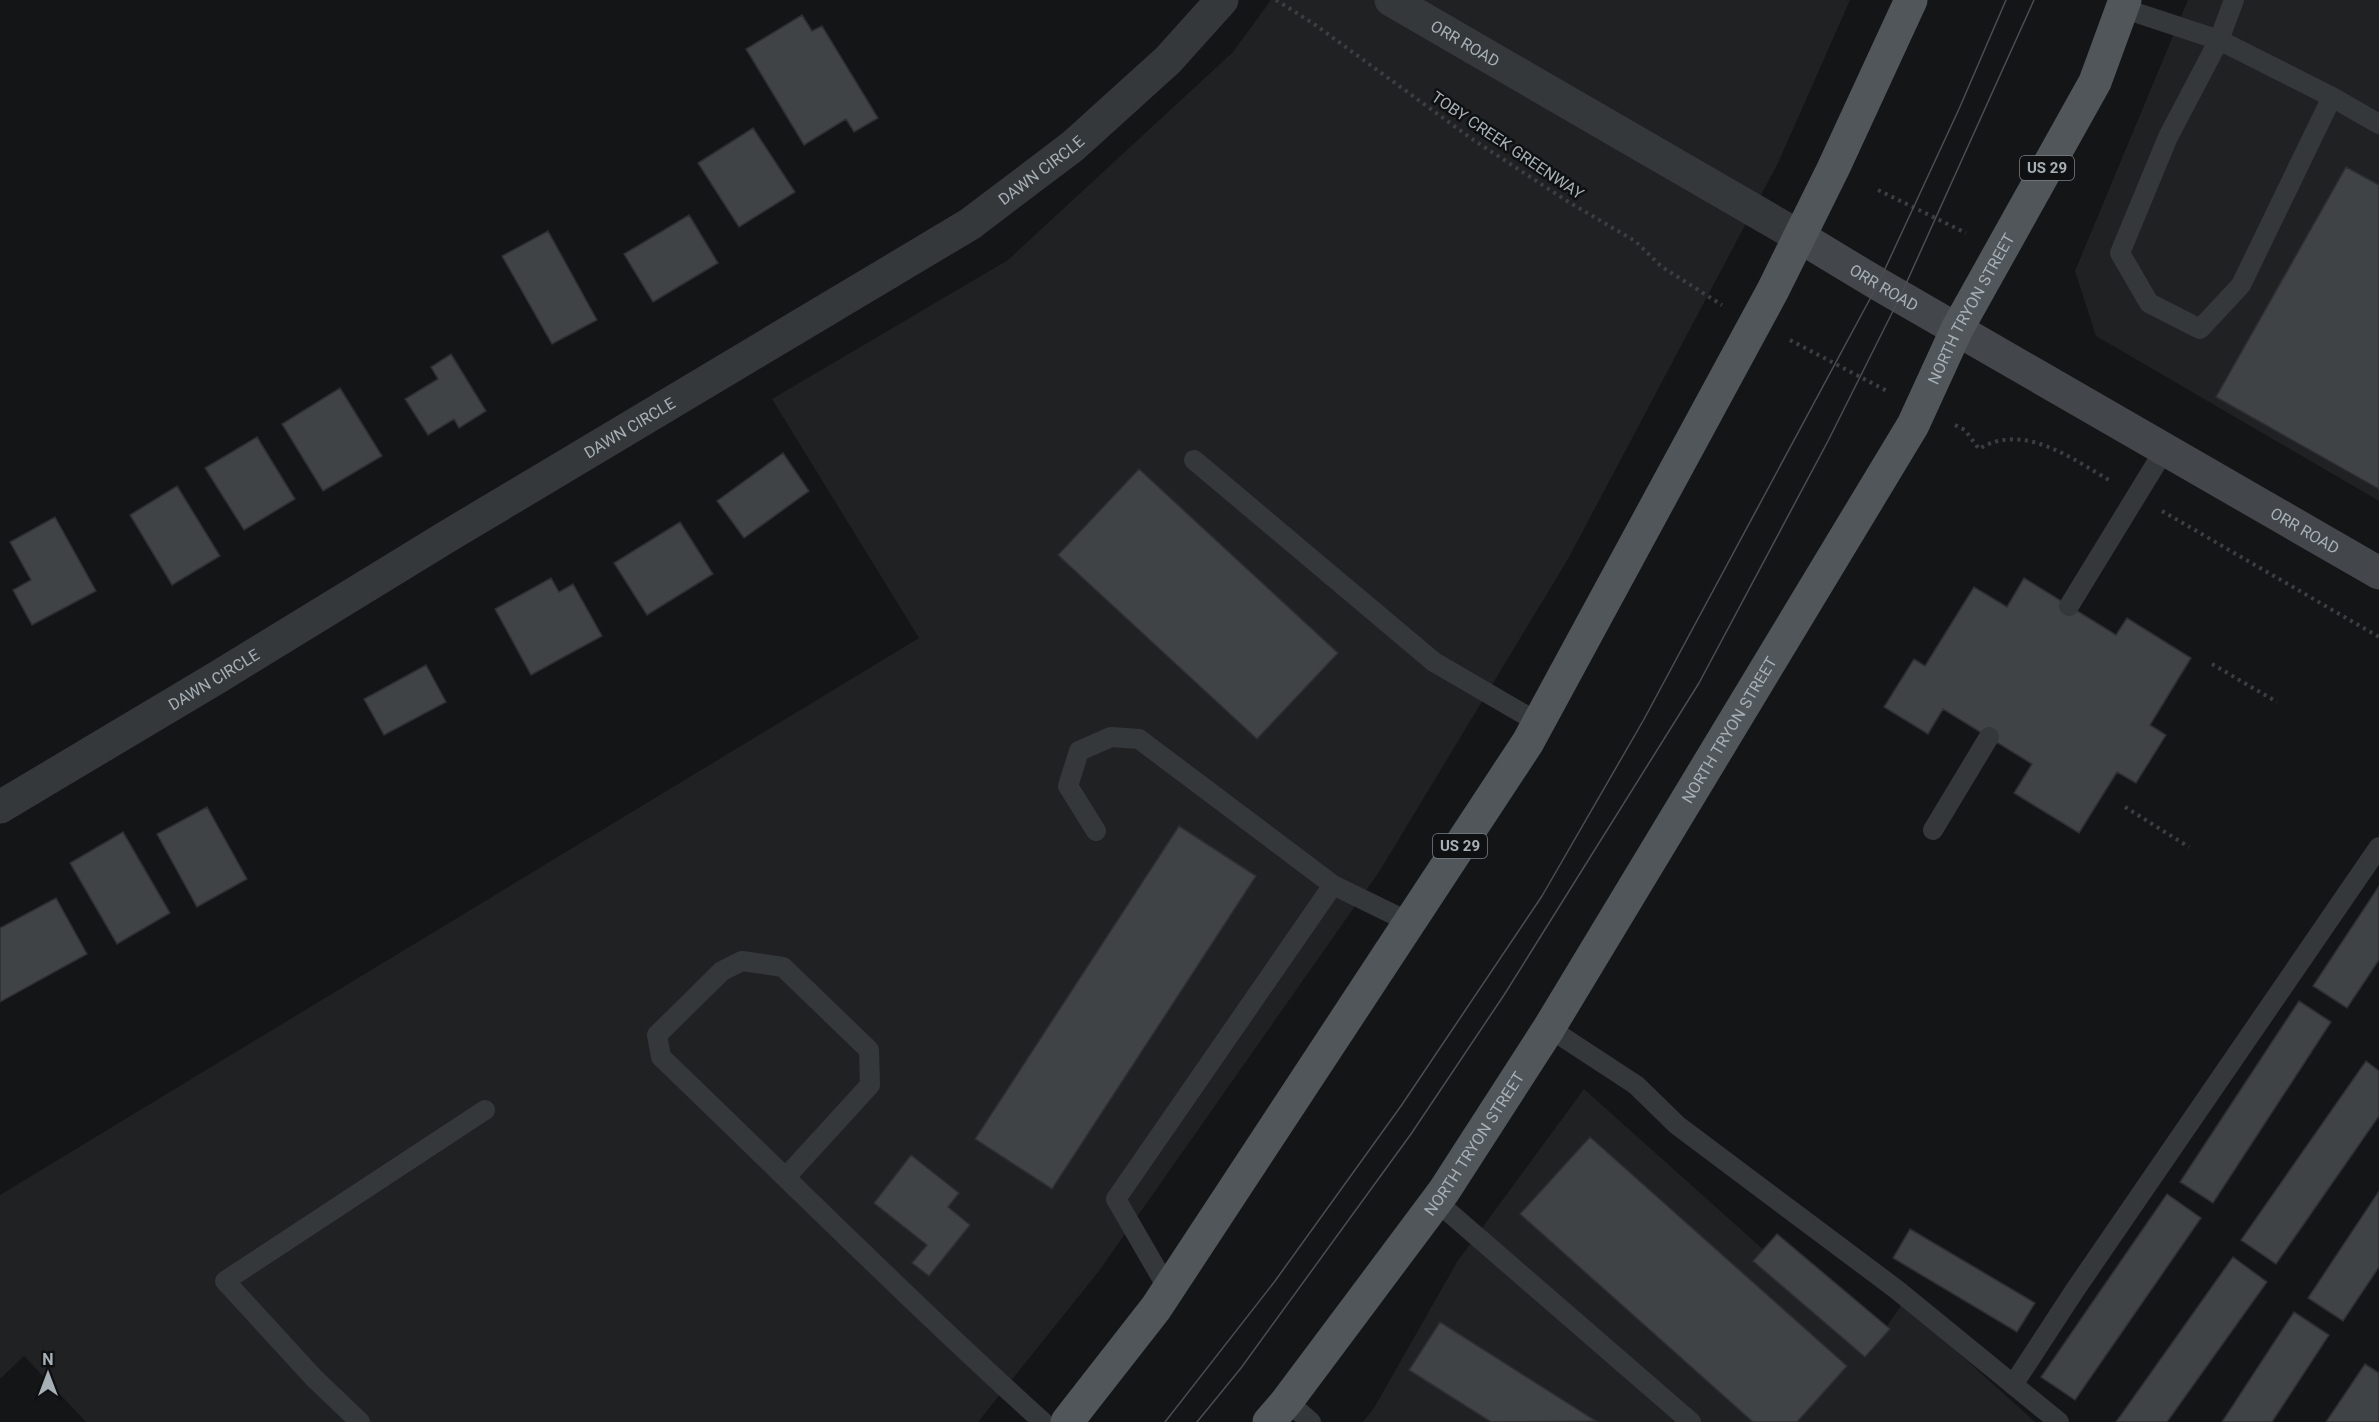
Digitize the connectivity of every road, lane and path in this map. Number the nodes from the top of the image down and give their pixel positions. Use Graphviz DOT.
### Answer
graph roads {
  1 [pos="1222,0"];
  2 [pos="1276,0"];
  3 [pos="1391,0"];
  4 [pos="1911,0"];
  5 [pos="2234,0"];
  6 [pos="2124,4"];
  7 [pos="2219,40"];
  8 [pos="2332,97"];
  9 [pos="2379,124"];
  10 [pos="1878,190"];
  11 [pos="1972,236"];
  12 [pos="1800,237"];
  13 [pos="1727,308"];
  14 [pos="1957,329"];
  15 [pos="1784,337"];
  16 [pos="1887,391"];
  17 [pos="1965,430"];
  18 [pos="2165,449"];
  19 [pos="1194,460"];
  20 [pos="2136,496"];
  21 [pos="2379,573"];
  22 [pos="2069,606"];
  23 [pos="2379,637"];
  24 [pos="2212,664"];
  25 [pos="2277,702"];
  26 [pos="1539,723"];
  27 [pos="1989,737"];
  28 [pos="0,807"];
  29 [pos="2126,807"];
  30 [pos="1933,830"];
  31 [pos="1096,831"];
  32 [pos="2379,847"];
  33 [pos="2189,848"];
  34 [pos="1333,885"];
  35 [pos="1409,922"];
  36 [pos="1549,1028"];
  37 [pos="485,1110"];
  38 [pos="786,1177"];
  39 [pos="1436,1201"];
  40 [pos="1168,1289"];
  41 [pos="2013,1385"];
  42 [pos="1289,1415"];
  43 [pos="360,1422"];
  44 [pos="1043,1422"];
  45 [pos="1067,1422"];
  46 [pos="1690,1422"];
  47 [pos="2060,1422"];
  1 -- 28 [label="street, DAWN CIRCLE"];
  2 -- 13 [label="path, TOBY CREEK GREENWAY"];
  3 -- 12 [label="street, ORR ROAD"];
  4 -- 12 [label="main road, US 29"];
  5 -- 7 [label="lane"];
  6 -- 7 [label="lane"];
  6 -- 14 [label="main road, NORTH TRYON STREET / US 29"];
  7 -- 8 [label="lane"];
  7 -- 8 [label="lane"];
  8 -- 9 [label="lane"];
  10 -- 11 [label="path"];
  12 -- 14 [label="street, ORR ROAD"];
  12 -- 26 [label="main road, US 29"];
  14 -- 18 [label="street, ORR ROAD"];
  14 -- 36 [label="main road, NORTH TRYON STREET / US 29"];
  15 -- 16 [label="path"];
  17 -- 20 [label="path"];
  18 -- 20 [label="lane"];
  18 -- 21 [label="street, ORR ROAD"];
  19 -- 26 [label="lane"];
  20 -- 22 [label="lane"];
  20 -- 23 [label="path"];
  24 -- 25 [label="path"];
  26 -- 35 [label="main road, US 29"];
  27 -- 30 [label="lane"];
  29 -- 33 [label="path"];
  31 -- 34 [label="lane"];
  32 -- 41 [label="lane"];
  34 -- 35 [label="lane"];
  34 -- 40 [label="lane"];
  35 -- 40 [label="main road, US 29"];
  36 -- 39 [label="main road, NORTH TRYON STREET / US 29"];
  36 -- 41 [label="lane"];
  37 -- 43 [label="lane"];
  38 -- 38 [label="lane"];
  38 -- 44 [label="lane"];
  39 -- 42 [label="main road, NORTH TRYON STREET / US 29"];
  39 -- 46 [label="lane"];
  40 -- 45 [label="main road, US 29"];
  41 -- 47 [label="lane"];
}
